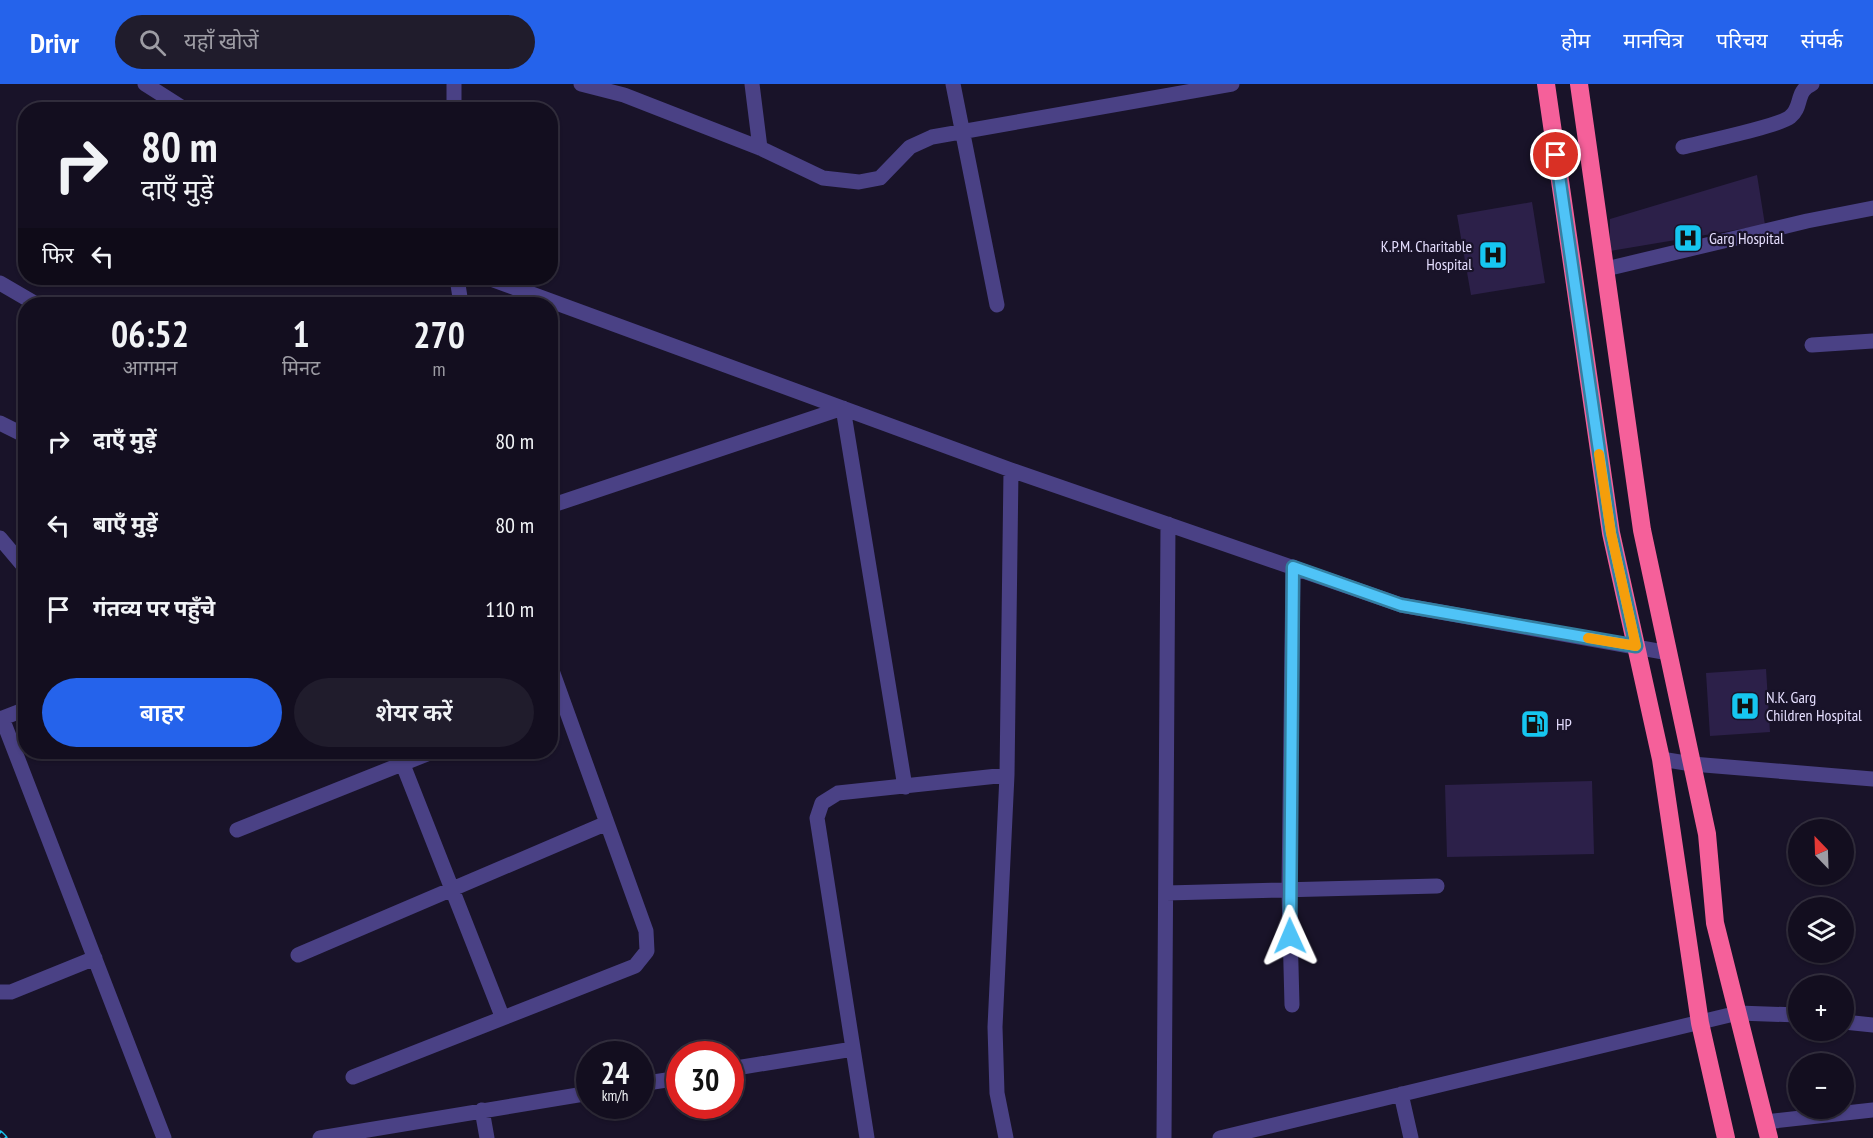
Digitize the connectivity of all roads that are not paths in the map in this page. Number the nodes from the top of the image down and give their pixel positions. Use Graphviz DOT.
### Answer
graph roads {
  1 [pos="145,84"];
  2 [pos="454,84"];
  3 [pos="581,84"];
  4 [pos="752,84"];
  5 [pos="953,84"];
  6 [pos="1232,84"];
  7 [pos="1546,84"];
  8 [pos="1580,84"];
  9 [pos="1812,84"];
  10 [pos="625,90"];
  11 [pos="173,102"];
  12 [pos="454,102"];
  13 [pos="963,133"];
  14 [pos="1683,147"];
  15 [pos="760,148"];
  16 [pos="1873,208"];
  17 [pos="1606,269"];
  18 [pos="0,283"];
  19 [pos="507,285"];
  20 [pos="24,297"];
  21 [pos="540,297"];
  22 [pos="558,304"];
  23 [pos="997,304"];
  24 [pos="1873,341"];
  25 [pos="1812,345"];
  26 [pos="843,408"];
  27 [pos="0,423"];
  28 [pos="18,432"];
  29 [pos="1011,470"];
  30 [pos="558,503"];
  31 [pos="1168,524"];
  32 [pos="0,538"];
  33 [pos="18,559"];
  34 [pos="1293,567"];
  35 [pos="1636,646"];
  36 [pos="1669,653"];
  37 [pos="558,704"];
  38 [pos="18,712"];
  39 [pos="1,718"];
  40 [pos="396,759"];
  41 [pos="401,759"];
  42 [pos="1661,759"];
  43 [pos="1692,765"];
  44 [pos="1007,775"];
  45 [pos="1873,779"];
  46 [pos="905,787"];
  47 [pos="607,823"];
  48 [pos="237,830"];
  49 [pos="1437,886"];
  50 [pos="452,890"];
  51 [pos="1289,890"];
  52 [pos="1166,892"];
  53 [pos="298,956"];
  54 [pos="95,958"];
  55 [pos="0,992"];
  56 [pos="1292,1005"];
  57 [pos="1738,1014"];
  58 [pos="1788,1015"];
  59 [pos="502,1016"];
  60 [pos="1700,1023"];
  61 [pos="1854,1023"];
  62 [pos="1873,1025"];
  63 [pos="853,1049"];
  64 [pos="744,1067"];
  65 [pos="353,1077"];
  66 [pos="1401,1094"];
  67 [pos="576,1095"];
  68 [pos="482,1110"];
  69 [pos="1873,1110"];
  70 [pos="1767,1130"];
  71 [pos="1280,1131"];
  72 [pos="164,1138"];
  73 [pos="320,1138"];
  74 [pos="487,1138"];
  75 [pos="867,1138"];
  76 [pos="1006,1138"];
  77 [pos="1164,1138"];
  78 [pos="1220,1138"];
  79 [pos="1411,1138"];
  80 [pos="1726,1138"];
  1 -- 11 [label="street"];
  2 -- 12 [label="street"];
  3 -- 10 [label="street"];
  4 -- 15 [label="street"];
  5 -- 13 [label="street"];
  6 -- 13 [label="street"];
  7 -- 35 [label="highway"];
  8 -- 17 [label="highway"];
  9 -- 14 [label="street"];
  10 -- 15 [label="street"];
  13 -- 15 [label="street"];
  13 -- 23 [label="street"];
  16 -- 17 [label="street"];
  17 -- 36 [label="highway"];
  18 -- 20 [label="street"];
  19 -- 21 [label="street"];
  22 -- 26 [label="street"];
  24 -- 25 [label="street"];
  26 -- 29 [label="street"];
  26 -- 30 [label="street"];
  26 -- 46 [label="street"];
  27 -- 28 [label="street"];
  29 -- 31 [label="street"];
  29 -- 44 [label="street"];
  31 -- 34 [label="street"];
  31 -- 52 [label="street"];
  32 -- 33 [label="street"];
  34 -- 35 [label="street"];
  34 -- 51 [label="street"];
  35 -- 36 [label="street"];
  35 -- 42 [label="highway"];
  36 -- 43 [label="highway"];
  37 -- 47 [label="street"];
  38 -- 39 [label="street"];
  39 -- 54 [label="street"];
  40 -- 48 [label="street"];
  41 -- 50 [label="street"];
  42 -- 43 [label="street"];
  42 -- 60 [label="highway"];
  43 -- 45 [label="street"];
  43 -- 57 [label="highway"];
  44 -- 46 [label="street"];
  44 -- 76 [label="street"];
  46 -- 63 [label="street"];
  47 -- 50 [label="street"];
  47 -- 59 [label="street"];
  49 -- 51 [label="street"];
  50 -- 53 [label="street"];
  50 -- 59 [label="street"];
  51 -- 52 [label="street"];
  51 -- 56 [label="street"];
  52 -- 77 [label="street"];
  54 -- 55 [label="street"];
  54 -- 72 [label="street"];
  57 -- 58 [label="street"];
  57 -- 60 [label="street"];
  57 -- 70 [label="highway"];
  59 -- 65 [label="street"];
  60 -- 66 [label="street"];
  60 -- 80 [label="highway"];
  61 -- 62 [label="street"];
  63 -- 64 [label="street"];
  63 -- 75 [label="street"];
  66 -- 71 [label="street"];
  66 -- 79 [label="street"];
  67 -- 68 [label="street"];
  68 -- 73 [label="street"];
  68 -- 74 [label="street"];
  69 -- 70 [label="street"];
  71 -- 78 [label="street"];
}
